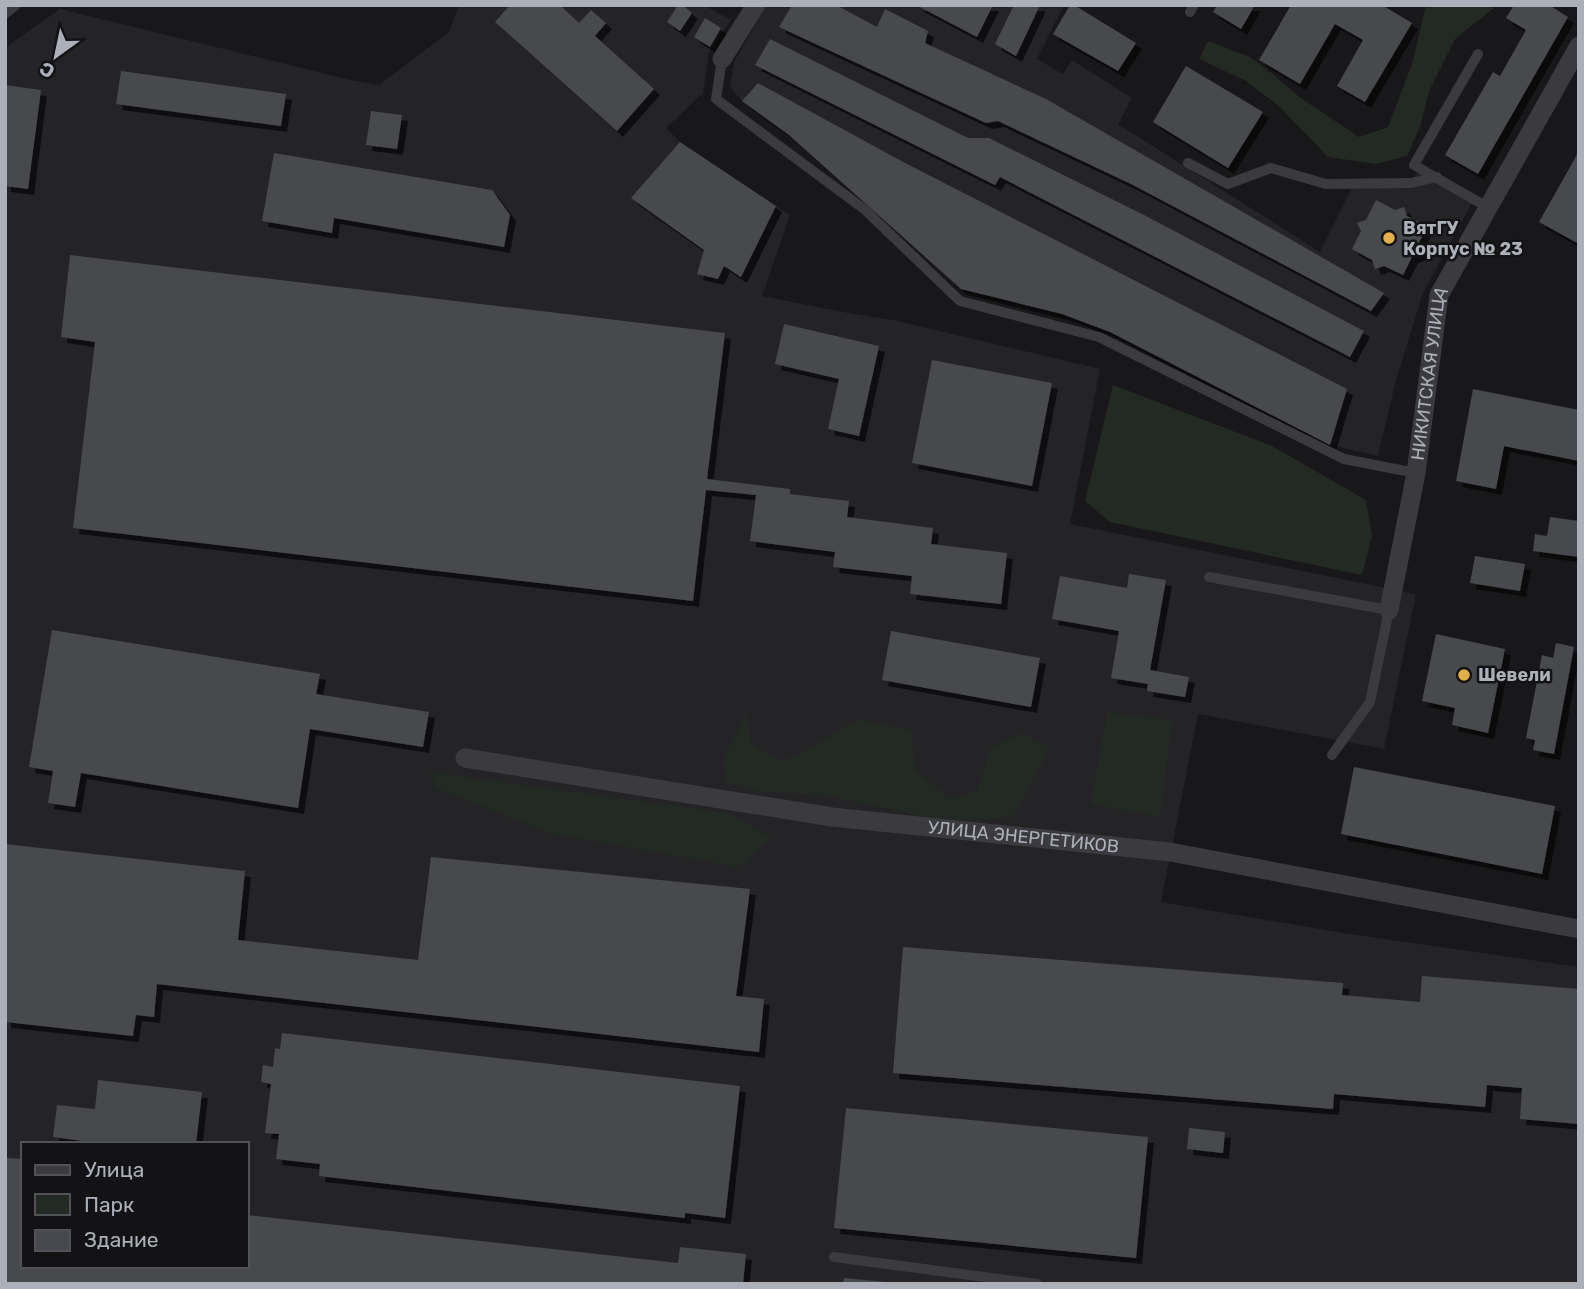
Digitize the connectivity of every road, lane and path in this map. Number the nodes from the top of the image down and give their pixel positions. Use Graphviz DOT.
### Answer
graph roads {
  1 [pos="16,5"];
  2 [pos="756,5"];
  3 [pos="5,14"];
  4 [pos="1579,46"];
  5 [pos="1478,54"];
  6 [pos="722,59"];
  7 [pos="1188,163"];
  8 [pos="1437,177"];
  9 [pos="1489,208"];
  10 [pos="1416,473"];
  11 [pos="1209,576"];
  12 [pos="1389,610"];
  13 [pos="1332,755"];
  14 [pos="465,758"];
  15 [pos="1579,929"];
  16 [pos="834,1257"];
  17 [pos="1037,1284"];
  1 -- 3 [label="lane"];
  2 -- 6 [label="street"];
  4 -- 9 [label="street, НИКИТСКАЯ УЛИЦА"];
  5 -- 8 [label="lane"];
  6 -- 10 [label="lane"];
  7 -- 8 [label="lane"];
  8 -- 9 [label="lane"];
  9 -- 10 [label="street, НИКИТСКАЯ УЛИЦА"];
  10 -- 12 [label="street, НИКИТСКАЯ УЛИЦА"];
  11 -- 12 [label="lane"];
  12 -- 13 [label="lane"];
  14 -- 15 [label="street, УЛИЦА ЭНЕРГЕТИКОВ"];
  16 -- 17 [label="lane"];
}
